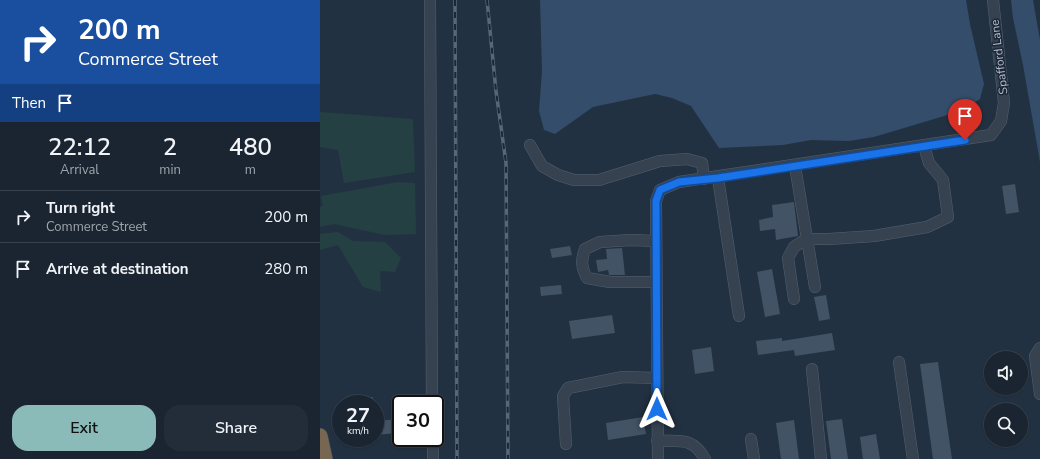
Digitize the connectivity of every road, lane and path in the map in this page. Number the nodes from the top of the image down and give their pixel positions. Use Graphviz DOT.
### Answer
graph roads {
  1 [pos="430,0"];
  2 [pos="992,0"];
  3 [pos="530,145"];
  4 [pos="924,146"];
  5 [pos="795,166"];
  6 [pos="718,178"];
  7 [pos="704,179"];
  8 [pos="806,239"];
  9 [pos="656,241"];
  10 [pos="656,282"];
  11 [pos="815,287"];
  12 [pos="794,299"];
  13 [pos="739,316"];
  14 [pos="1040,348"];
  15 [pos="899,362"];
  16 [pos="812,369"];
  17 [pos="657,378"];
  18 [pos="1040,394"];
  19 [pos="432,395"];
  20 [pos="320,436"];
  21 [pos="751,439"];
  22 [pos="657,441"];
  23 [pos="566,444"];
  24 [pos="433,447"];
  25 [pos="325,459"];
  26 [pos="433,459"];
  27 [pos="658,459"];
  28 [pos="705,459"];
  29 [pos="754,459"];
  30 [pos="820,459"];
  31 [pos="913,459"];
  1 -- 19 [label="street"];
  2 -- 4 [label="street, Spafford Lane"];
  3 -- 7 [label="street"];
  4 -- 5 [label="street"];
  4 -- 8 [label="street"];
  5 -- 6 [label="street"];
  5 -- 8 [label="street"];
  6 -- 7 [label="street"];
  6 -- 13 [label="street"];
  7 -- 9 [label="street"];
  8 -- 11 [label="street"];
  8 -- 12 [label="street"];
  9 -- 10 [label="street"];
  9 -- 10 [label="street"];
  10 -- 17 [label="street"];
  14 -- 18 [label="street"];
  15 -- 31 [label="street"];
  16 -- 30 [label="street"];
  17 -- 22 [label="street"];
  17 -- 23 [label="street"];
  20 -- 25 [label="highway"];
  21 -- 29 [label="street"];
  22 -- 27 [label="street"];
  22 -- 28 [label="street"];
  24 -- 26 [label="street"];
}
